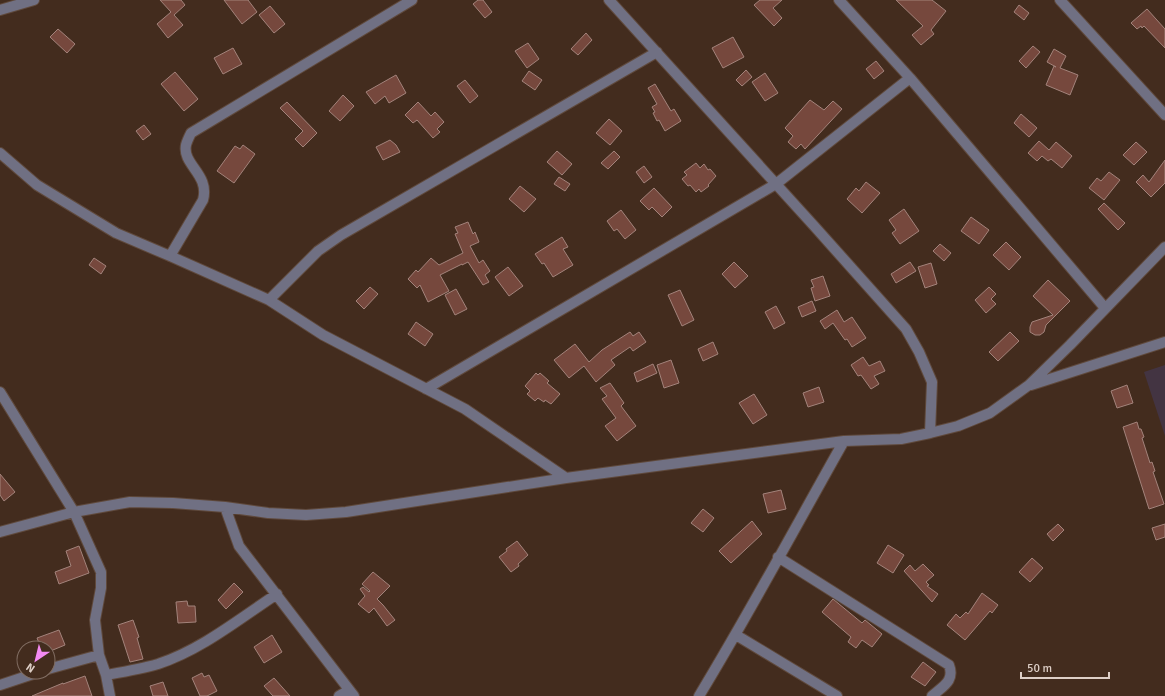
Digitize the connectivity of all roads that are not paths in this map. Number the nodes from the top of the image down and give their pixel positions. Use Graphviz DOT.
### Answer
graph roads {
  1 [pos="34,0"];
  2 [pos="412,0"];
  3 [pos="609,0"];
  4 [pos="839,0"];
  5 [pos="1060,0"];
  6 [pos="0,10"];
  7 [pos="656,52"];
  8 [pos="910,78"];
  9 [pos="1165,115"];
  10 [pos="0,153"];
  11 [pos="776,184"];
  12 [pos="1165,247"];
  13 [pos="170,256"];
  14 [pos="269,300"];
  15 [pos="1105,308"];
  16 [pos="1165,342"];
  17 [pos="1029,385"];
  18 [pos="426,389"];
  19 [pos="0,392"];
  20 [pos="930,433"];
  21 [pos="844,441"];
  22 [pos="566,478"];
  23 [pos="225,507"];
  24 [pos="74,512"];
  25 [pos="0,532"];
  26 [pos="778,557"];
  27 [pos="277,594"];
  28 [pos="736,635"];
  29 [pos="99,655"];
  30 [pos="56,667"];
  31 [pos="106,676"];
  32 [pos="16,680"];
  33 [pos="0,685"];
  34 [pos="352,693"];
  35 [pos="110,696"];
  36 [pos="339,696"];
  37 [pos="700,696"];
  38 [pos="837,696"];
  39 [pos="932,696"];
  1 -- 6 [label="street"];
  2 -- 13 [label="street"];
  3 -- 7 [label="street"];
  4 -- 8 [label="street"];
  5 -- 9 [label="street"];
  7 -- 11 [label="street"];
  7 -- 14 [label="street"];
  8 -- 11 [label="street"];
  8 -- 15 [label="street"];
  10 -- 13 [label="street"];
  11 -- 18 [label="street"];
  11 -- 20 [label="street"];
  12 -- 15 [label="street"];
  13 -- 14 [label="street"];
  14 -- 18 [label="street"];
  15 -- 17 [label="street"];
  16 -- 17 [label="street"];
  17 -- 20 [label="street"];
  18 -- 22 [label="street"];
  19 -- 24 [label="street"];
  20 -- 21 [label="street"];
  21 -- 22 [label="street"];
  21 -- 26 [label="street"];
  22 -- 23 [label="street"];
  23 -- 24 [label="street"];
  23 -- 27 [label="street"];
  24 -- 25 [label="street"];
  24 -- 29 [label="street"];
  26 -- 28 [label="street"];
  26 -- 39 [label="street"];
  27 -- 31 [label="street"];
  27 -- 34 [label="street"];
  28 -- 37 [label="street"];
  28 -- 38 [label="street"];
  29 -- 30 [label="street"];
  29 -- 31 [label="street"];
  31 -- 35 [label="street"];
  32 -- 33 [label="street"];
  34 -- 36 [label="street"];
}
